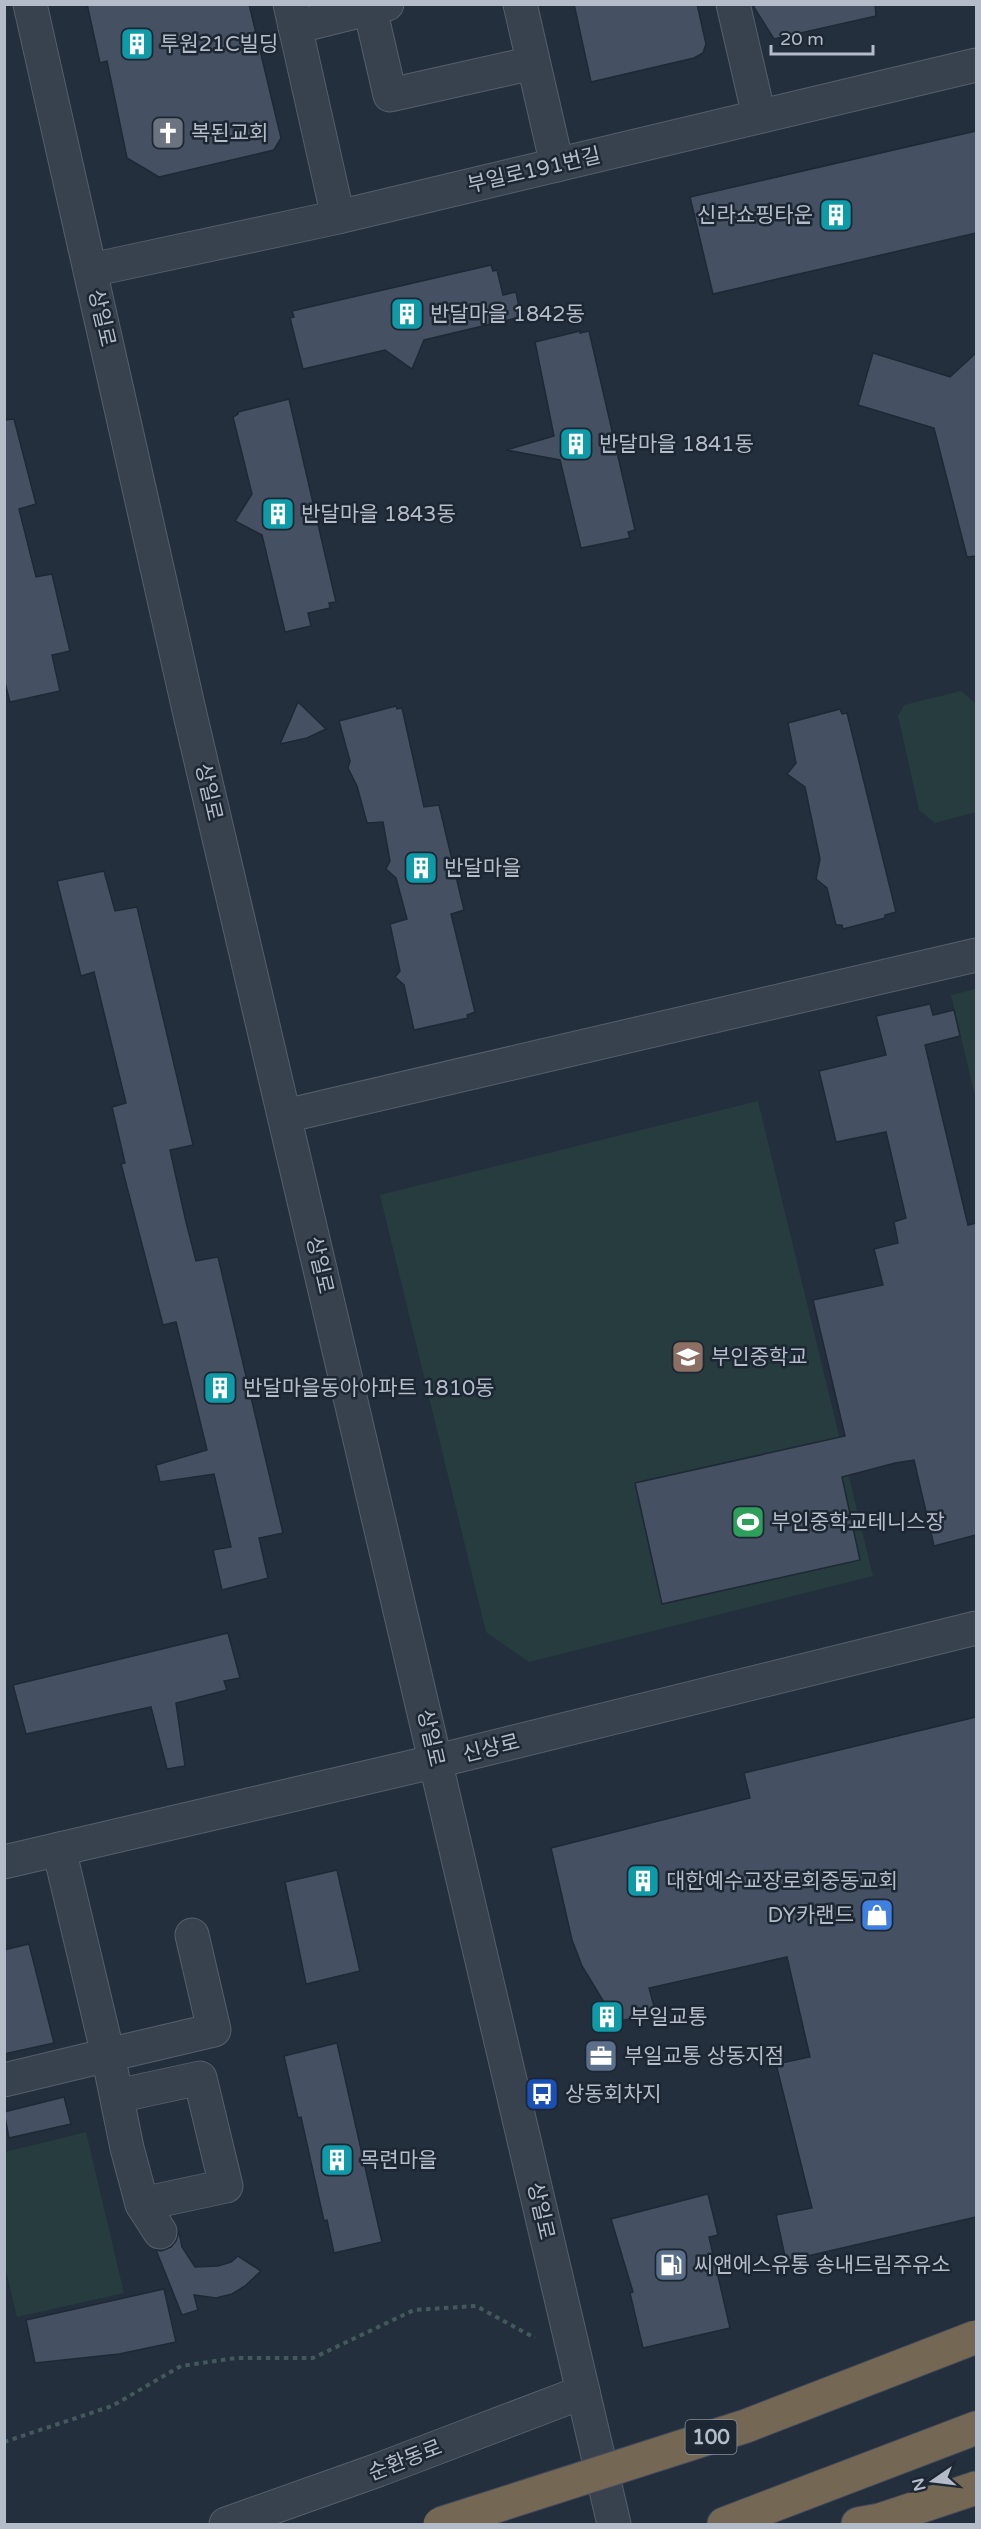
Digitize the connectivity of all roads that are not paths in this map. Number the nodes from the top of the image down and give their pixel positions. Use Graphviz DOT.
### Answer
graph roads {
  1 [pos="30,4"];
  2 [pos="520,4"];
  3 [pos="733,4"];
  4 [pos="375,6"];
  5 [pos="292,16"];
  6 [pos="533,63"];
  7 [pos="976,65"];
  8 [pos="759,116"];
  9 [pos="557,165"];
  10 [pos="338,217"];
  11 [pos="91,270"];
  12 [pos="976,954"];
  13 [pos="285,1116"];
  14 [pos="976,1628"];
  15 [pos="437,1761"];
  16 [pos="59,1849"];
  17 [pos="4,1862"];
  18 [pos="192,1935"];
  19 [pos="108,2055"];
  20 [pos="4,2080"];
  21 [pos="117,2096"];
  22 [pos="142,2204"];
  23 [pos="160,2232"];
  24 [pos="976,2337"];
  25 [pos="583,2392"];
  26 [pos="976,2428"];
  27 [pos="976,2488"];
  28 [pos="226,2524"];
  29 [pos="440,2524"];
  30 [pos="614,2524"];
  31 [pos="724,2524"];
  32 [pos="858,2524"];
  1 -- 11 [label="street, 상일로"];
  2 -- 6 [label="street"];
  3 -- 8 [label="street"];
  4 -- 5 [label="street"];
  4 -- 6 [label="street"];
  5 -- 10 [label="street"];
  6 -- 9 [label="street"];
  7 -- 8 [label="street, 부일로191번길"];
  8 -- 9 [label="street, 부일로191번길"];
  9 -- 10 [label="street, 부일로191번길"];
  10 -- 11 [label="street, 부일로191번길"];
  11 -- 13 [label="street, 상일로"];
  12 -- 13 [label="street"];
  13 -- 15 [label="street, 상일로"];
  14 -- 15 [label="street, 신상로"];
  15 -- 16 [label="street, 신상로"];
  15 -- 25 [label="street, 상일로"];
  16 -- 17 [label="street, 신상로"];
  16 -- 19 [label="street"];
  18 -- 19 [label="street"];
  19 -- 20 [label="street"];
  19 -- 21 [label="street"];
  21 -- 22 [label="street"];
  21 -- 22 [label="street"];
  22 -- 23 [label="street"];
  24 -- 29 [label="highway, 100, bridge"];
  25 -- 28 [label="street, 순환동로"];
  25 -- 30 [label="street, 상일로"];
  26 -- 31 [label="highway"];
  27 -- 32 [label="highway"];
}
